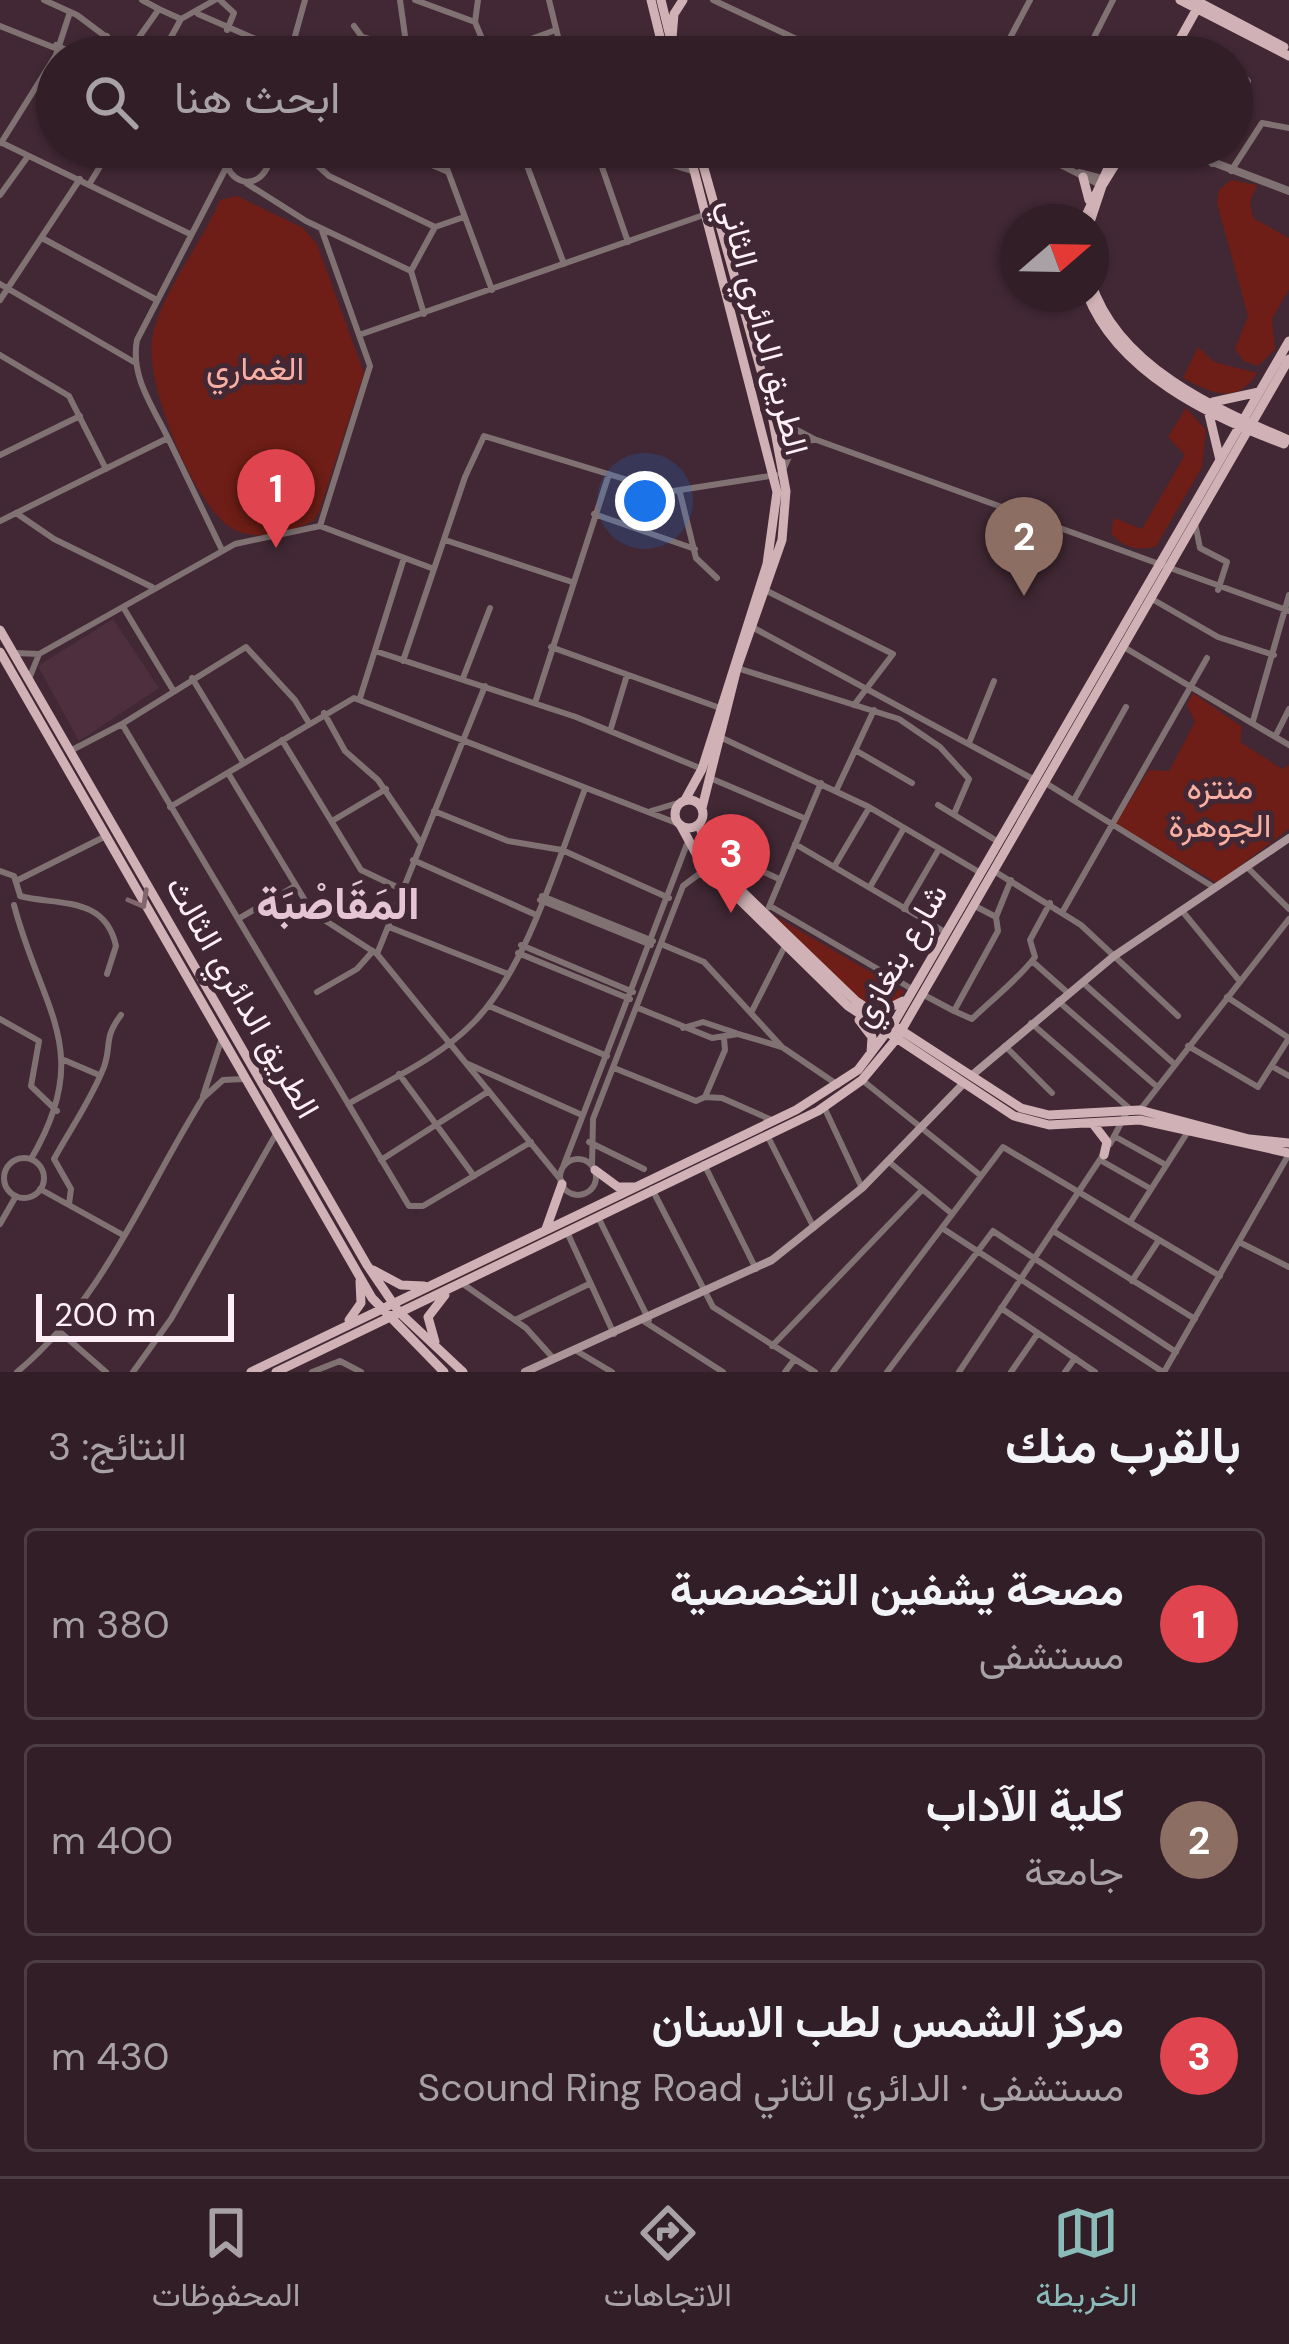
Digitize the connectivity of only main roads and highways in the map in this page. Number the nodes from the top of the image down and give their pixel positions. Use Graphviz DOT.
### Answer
graph roads {
  1 [pos="651,0"];
  2 [pos="661,0"];
  3 [pos="683,0"];
  4 [pos="1180,0"];
  5 [pos="1201,4"];
  6 [pos="660,36"];
  7 [pos="669,36"];
  8 [pos="672,36"];
  9 [pos="1184,36"];
  10 [pos="1289,53"];
  11 [pos="693,168"];
  12 [pos="702,168"];
  13 [pos="1102,168"];
  14 [pos="1104,168"];
  15 [pos="1093,178"];
  16 [pos="1089,204"];
  17 [pos="1089,204"];
  18 [pos="711,212"];
  19 [pos="1098,312"];
  20 [pos="1103,312"];
  21 [pos="1289,341"];
  22 [pos="1289,359"];
  23 [pos="755,373"];
  24 [pos="1261,396"];
  25 [pos="1210,406"];
  26 [pos="1245,425"];
  27 [pos="1280,440"];
  28 [pos="1234,458"];
  29 [pos="1220,460"];
  30 [pos="781,474"];
  31 [pos="1162,566"];
  32 [pos="0,630"];
  33 [pos="0,652"];
  34 [pos="717,733"];
  35 [pos="705,773"];
  36 [pos="1039,781"];
  37 [pos="683,801"];
  38 [pos="702,808"];
  39 [pos="699,824"];
  40 [pos="680,825"];
  41 [pos="1289,838"];
  42 [pos="132,859"];
  43 [pos="121,866"];
  44 [pos="765,914"];
  45 [pos="914,993"];
  46 [pos="848,1006"];
  47 [pos="864,1007"];
  48 [pos="894,1032"];
  49 [pos="870,1057"];
  50 [pos="967,1080"];
  51 [pos="1132,1114"];
  52 [pos="1089,1123"];
  53 [pos="1289,1143"];
  54 [pos="1289,1154"];
  55 [pos="1102,1158"];
  56 [pos="594,1171"];
  57 [pos="563,1185"];
  58 [pos="650,1186"];
  59 [pos="596,1214"];
  60 [pos="538,1237"];
  61 [pos="367,1264"];
  62 [pos="359,1276"];
  63 [pos="467,1281"];
  64 [pos="435,1284"];
  65 [pos="396,1307"];
  66 [pos="383,1313"];
  67 [pos="339,1330"];
  68 [pos="437,1348"];
  69 [pos="250,1372"];
  70 [pos="276,1372"];
  71 [pos="445,1372"];
  72 [pos="464,1372"];
  73 [pos="526,1372"];
  1 -- 6 [label="main road"];
  2 -- 7 [label="main road"];
  3 -- 8 [label="main road"];
  4 -- 5 [label="main road"];
  5 -- 9 [label="main road"];
  5 -- 10 [label="main road"];
  11 -- 18 [label="main road, الطريق الدائري الثاني"];
  12 -- 18 [label="main road"];
  13 -- 15 [label="main road"];
  14 -- 15 [label="main road"];
  15 -- 16 [label="main road"];
  15 -- 17 [label="main road"];
  18 -- 23 [label="main road"];
  19 -- 25 [label="main road"];
  20 -- 25 [label="main road"];
  21 -- 24 [label="main road, شارع بنغازي"];
  22 -- 24 [label="main road, شارع بنغازي"];
  23 -- 30 [label="main road, الطريق الدائري الثاني"];
  23 -- 30 [label="main road, الطريق الدائري الثاني"];
  24 -- 25 [label="main road"];
  24 -- 26 [label="main road, شارع بنغازي"];
  24 -- 27 [label="main road"];
  25 -- 26 [label="main road"];
  25 -- 29 [label="main road"];
  26 -- 27 [label="main road"];
  26 -- 28 [label="main road, شارع بنغازي"];
  26 -- 29 [label="main road, شارع بنغازي"];
  27 -- 28 [label="main road"];
  28 -- 31 [label="main road, شارع بنغازي"];
  29 -- 31 [label="main road, شارع بنغازي"];
  30 -- 34 [label="main road, الطريق الدائري الثاني"];
  30 -- 34 [label="main road, الطريق الدائري الثاني"];
  31 -- 36 [label="main road, شارع بنغازي"];
  31 -- 36 [label="main road, شارع بنغازي"];
  32 -- 42 [label="main road, الطريق الدائري الثالث"];
  33 -- 43 [label="main road, الطريق الدائري الثالث"];
  34 -- 35 [label="main road"];
  35 -- 37 [label="main road"];
  35 -- 38 [label="main road"];
  36 -- 45 [label="main road, شارع بنغازي"];
  36 -- 45 [label="main road, شارع بنغازي"];
  37 -- 38 [label="main road"];
  37 -- 40 [label="main road"];
  38 -- 39 [label="main road"];
  39 -- 40 [label="main road"];
  39 -- 44 [label="main road"];
  40 -- 44 [label="main road"];
  41 -- 50 [label="main road"];
  42 -- 43 [label="main road"];
  42 -- 61 [label="main road, الطريق الدائري الثالث"];
  43 -- 62 [label="main road, الطريق الدائري الثالث, one-way"];
  44 -- 46 [label="main road"];
  44 -- 47 [label="main road"];
  45 -- 47 [label="main road"];
  45 -- 48 [label="main road, شارع بنغازي"];
  46 -- 48 [label="main road"];
  46 -- 49 [label="main road"];
  47 -- 48 [label="main road"];
  48 -- 49 [label="main road, شارع بنغازي"];
  48 -- 50 [label="main road"];
  48 -- 58 [label="main road, شارع بنغازي"];
  49 -- 58 [label="main road, شارع بنغازي"];
  50 -- 51 [label="main road"];
  50 -- 52 [label="main road"];
  50 -- 73 [label="main road"];
  51 -- 52 [label="main road"];
  51 -- 53 [label="main road"];
  51 -- 54 [label="main road"];
  52 -- 55 [label="main road"];
  56 -- 58 [label="main road"];
  57 -- 60 [label="main road"];
  58 -- 59 [label="main road, شارع بنغازي"];
  59 -- 60 [label="main road, شارع بنغازي"];
  59 -- 63 [label="main road, شارع بنغازي"];
  60 -- 64 [label="main road, شارع بنغازي"];
  61 -- 64 [label="main road"];
  61 -- 65 [label="main road, الطريق الدائري الثالث"];
  62 -- 66 [label="main road, الطريق الدائري الثالث"];
  62 -- 67 [label="main road"];
  63 -- 65 [label="main road, شارع بنغازي"];
  63 -- 68 [label="main road"];
  64 -- 65 [label="main road, شارع بنغازي"];
  65 -- 66 [label="main road, شارع بنغازي"];
  65 -- 68 [label="main road, الطريق الدائري الثالث"];
  66 -- 67 [label="main road, شارع بنغازي"];
  66 -- 70 [label="main road, شارع بنغازي"];
  66 -- 71 [label="main road, الطريق الدائري الثالث"];
  67 -- 69 [label="main road, شارع بنغازي"];
  68 -- 72 [label="main road, الطريق الدائري الثالث"];
}
